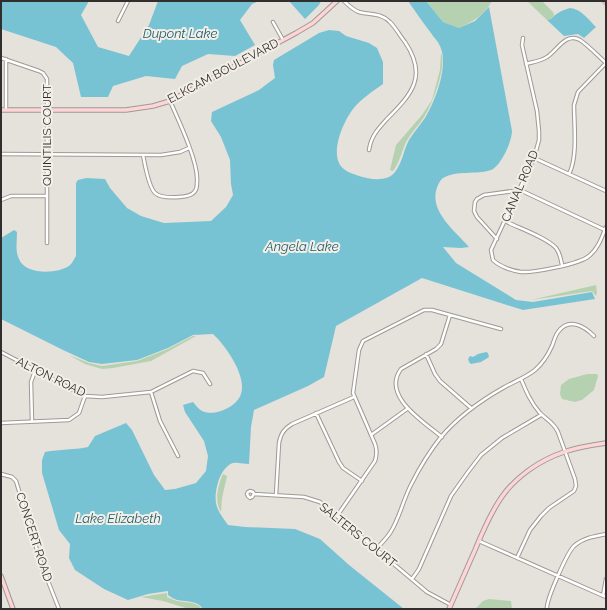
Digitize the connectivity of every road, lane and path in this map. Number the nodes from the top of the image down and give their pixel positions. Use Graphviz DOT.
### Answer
graph roads {
  1 [pos="128,1"];
  2 [pos="337,1"];
  3 [pos="344,1"];
  4 [pos="118,21"];
  5 [pos="273,22"];
  6 [pos="523,38"];
  7 [pos="283,40"];
  8 [pos="1,58"];
  9 [pos="6,59"];
  10 [pos="606,63"];
  11 [pos="526,64"];
  12 [pos="170,100"];
  13 [pos="3,110"];
  14 [pos="48,110"];
  15 [pos="189,148"];
  16 [pos="370,150"];
  17 [pos="1,154"];
  18 [pos="48,154"];
  19 [pos="143,155"];
  20 [pos="534,158"];
  21 [pos="569,174"];
  22 [pos="520,190"];
  23 [pos="606,191"];
  24 [pos="47,196"];
  25 [pos="1,200"];
  26 [pos="505,221"];
  27 [pos="605,228"];
  28 [pos="497,239"];
  29 [pos="47,243"];
  30 [pos="562,265"];
  31 [pos="450,315"];
  32 [pos="501,329"];
  33 [pos="594,336"];
  34 [pos="1,352"];
  35 [pos="426,354"];
  36 [pos="35,371"];
  37 [pos="521,379"];
  38 [pos="210,384"];
  39 [pos="151,392"];
  40 [pos="85,396"];
  41 [pos="354,397"];
  42 [pos="471,408"];
  43 [pos="407,409"];
  44 [pos="316,413"];
  45 [pos="542,415"];
  46 [pos="32,421"];
  47 [pos="1,423"];
  48 [pos="371,435"];
  49 [pos="442,437"];
  50 [pos="606,443"];
  51 [pos="566,451"];
  52 [pos="178,456"];
  53 [pos="1,474"];
  54 [pos="362,481"];
  55 [pos="254,494"];
  56 [pos="276,495"];
  57 [pos="337,516"];
  58 [pos="606,534"];
  59 [pos="479,541"];
  60 [pos="376,549"];
  61 [pos="517,558"];
  62 [pos="1,576"];
  63 [pos="558,576"];
  64 [pos="412,579"];
  65 [pos="606,579"];
  66 [pos="604,596"];
  67 [pos="450,607"];
  68 [pos="14,609"];
  69 [pos="59,609"];
  70 [pos="547,609"];
  1 -- 4 [label="street"];
  2 -- 7 [label="street, ELKCAM BOULEVARD"];
  3 -- 16 [label="street"];
  5 -- 7 [label="street"];
  6 -- 11 [label="street, CANAL ROAD"];
  7 -- 12 [label="street, ELKCAM BOULEVARD"];
  8 -- 9 [label="street, QUINTILIS COURT"];
  9 -- 13 [label="street"];
  9 -- 14 [label="street, QUINTILIS COURT"];
  10 -- 11 [label="street"];
  10 -- 21 [label="street"];
  11 -- 20 [label="street, CANAL ROAD"];
  12 -- 14 [label="street, ELKCAM BOULEVARD"];
  12 -- 15 [label="street"];
  13 -- 14 [label="street, ELKCAM BOULEVARD"];
  14 -- 18 [label="street, QUINTILIS COURT"];
  15 -- 19 [label="street"];
  15 -- 19 [label="street"];
  17 -- 18 [label="street"];
  18 -- 19 [label="street"];
  18 -- 24 [label="street, QUINTILIS COURT"];
  20 -- 21 [label="street"];
  20 -- 22 [label="street, CANAL ROAD"];
  21 -- 23 [label="street"];
  22 -- 26 [label="street, CANAL ROAD"];
  22 -- 27 [label="street"];
  22 -- 28 [label="street"];
  24 -- 25 [label="street"];
  24 -- 29 [label="street, QUINTILIS COURT"];
  26 -- 28 [label="street, CANAL ROAD"];
  26 -- 30 [label="street"];
  27 -- 30 [label="street"];
  28 -- 30 [label="street, CANAL ROAD"];
  31 -- 32 [label="street"];
  31 -- 35 [label="street"];
  31 -- 41 [label="street"];
  33 -- 37 [label="street"];
  34 -- 36 [label="street, ALTON ROAD"];
  35 -- 42 [label="street"];
  35 -- 43 [label="street"];
  36 -- 40 [label="street, ALTON ROAD"];
  36 -- 46 [label="street"];
  37 -- 42 [label="street"];
  37 -- 45 [label="street"];
  38 -- 39 [label="street, ALTON ROAD"];
  39 -- 40 [label="street, ALTON ROAD"];
  39 -- 52 [label="street"];
  40 -- 46 [label="street"];
  41 -- 44 [label="street"];
  41 -- 48 [label="street"];
  42 -- 49 [label="street"];
  43 -- 48 [label="street"];
  43 -- 49 [label="street"];
  44 -- 54 [label="street"];
  44 -- 56 [label="street"];
  45 -- 51 [label="street"];
  45 -- 64 [label="street"];
  46 -- 47 [label="street"];
  48 -- 54 [label="street"];
  49 -- 60 [label="street"];
  50 -- 51 [label="street"];
  51 -- 59 [label="street"];
  51 -- 61 [label="street"];
  53 -- 69 [label="street, CONCERT ROAD"];
  54 -- 57 [label="street"];
  55 -- 56 [label="street, SALTERS COURT"];
  56 -- 57 [label="street, SALTERS COURT"];
  57 -- 60 [label="street, SALTERS COURT"];
  58 -- 63 [label="street"];
  59 -- 61 [label="street"];
  59 -- 67 [label="street"];
  60 -- 64 [label="street, SALTERS COURT"];
  61 -- 63 [label="street"];
  62 -- 68 [label="street"];
  63 -- 66 [label="street"];
  63 -- 70 [label="street"];
  64 -- 67 [label="street, SALTERS COURT"];
  65 -- 66 [label="street"];
}
